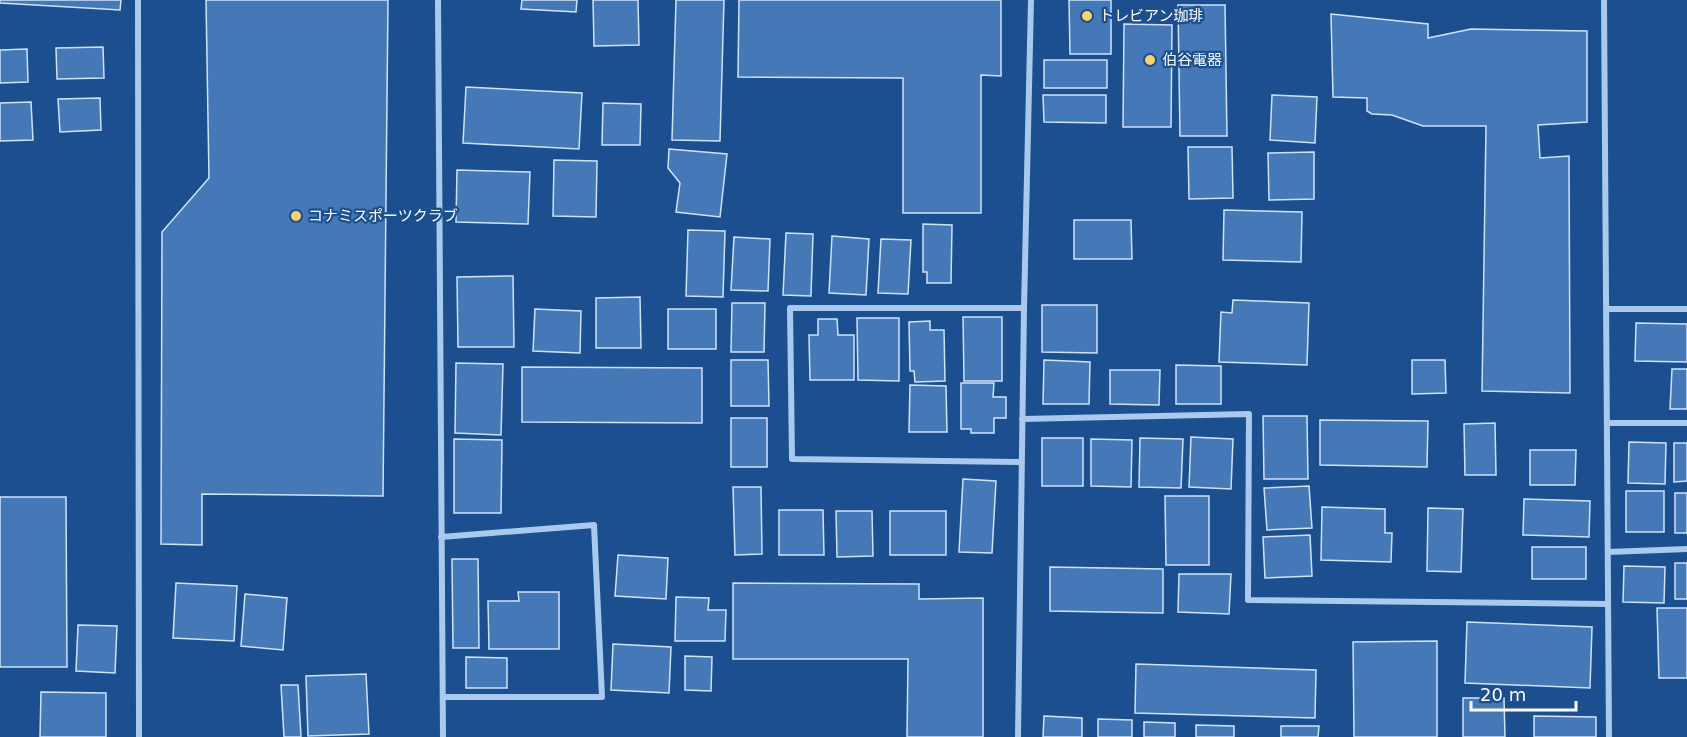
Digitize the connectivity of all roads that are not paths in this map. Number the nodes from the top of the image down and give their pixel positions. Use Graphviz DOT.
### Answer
graph roads {
  1 [pos="138,0"];
  2 [pos="438,0"];
  3 [pos="1031,0"];
  4 [pos="1604,0"];
  5 [pos="1024,308"];
  6 [pos="1606,309"];
  7 [pos="1687,309"];
  8 [pos="1022,419"];
  9 [pos="1607,423"];
  10 [pos="1687,423"];
  11 [pos="1022,462"];
  12 [pos="441,537"];
  13 [pos="1687,549"];
  14 [pos="1608,552"];
  15 [pos="1608,604"];
  16 [pos="442,697"];
  17 [pos="139,737"];
  18 [pos="443,737"];
  19 [pos="1018,737"];
  20 [pos="1609,737"];
  1 -- 17 [label="street"];
  2 -- 12 [label="street"];
  3 -- 5 [label="street"];
  4 -- 6 [label="street"];
  5 -- 8 [label="street"];
  5 -- 11 [label="street"];
  6 -- 7 [label="street"];
  6 -- 9 [label="street"];
  8 -- 11 [label="street"];
  8 -- 15 [label="street"];
  9 -- 10 [label="street"];
  9 -- 14 [label="street"];
  11 -- 19 [label="street"];
  12 -- 16 [label="street"];
  12 -- 16 [label="street"];
  13 -- 14 [label="street"];
  14 -- 15 [label="street"];
  15 -- 20 [label="street"];
  16 -- 18 [label="street"];
}
